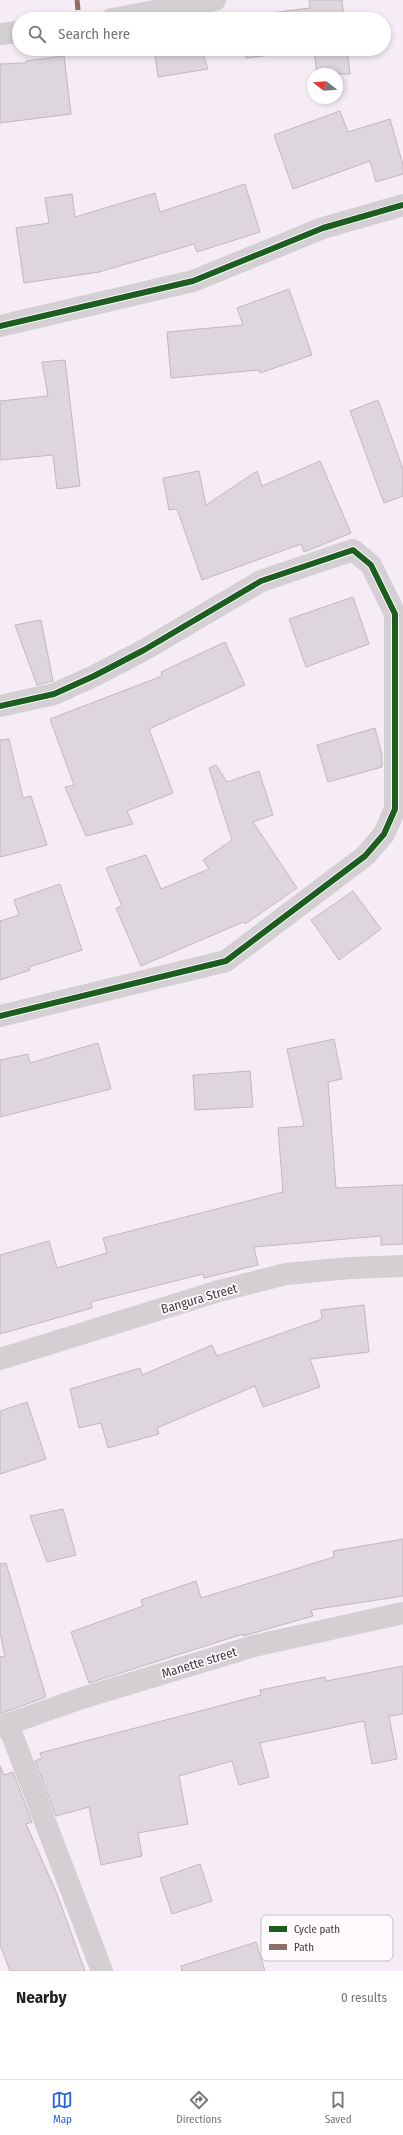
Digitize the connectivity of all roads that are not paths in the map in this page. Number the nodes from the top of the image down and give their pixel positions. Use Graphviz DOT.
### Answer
graph roads {
  1 [pos="215,0"];
  2 [pos="150,12"];
  3 [pos="12,33"];
  4 [pos="0,34"];
  5 [pos="403,205"];
  6 [pos="0,326"];
  7 [pos="0,706"];
  8 [pos="0,1016"];
  9 [pos="403,1266"];
  10 [pos="0,1359"];
  11 [pos="403,1613"];
  12 [pos="4,1726"];
  13 [pos="102,1971"];
  1 -- 2 [label="street"];
  3 -- 4 [label="street"];
  5 -- 6 [label="street"];
  7 -- 8 [label="street"];
  9 -- 10 [label="street, Bangura Street"];
  11 -- 12 [label="street, Manette street"];
  12 -- 13 [label="street"];
}
